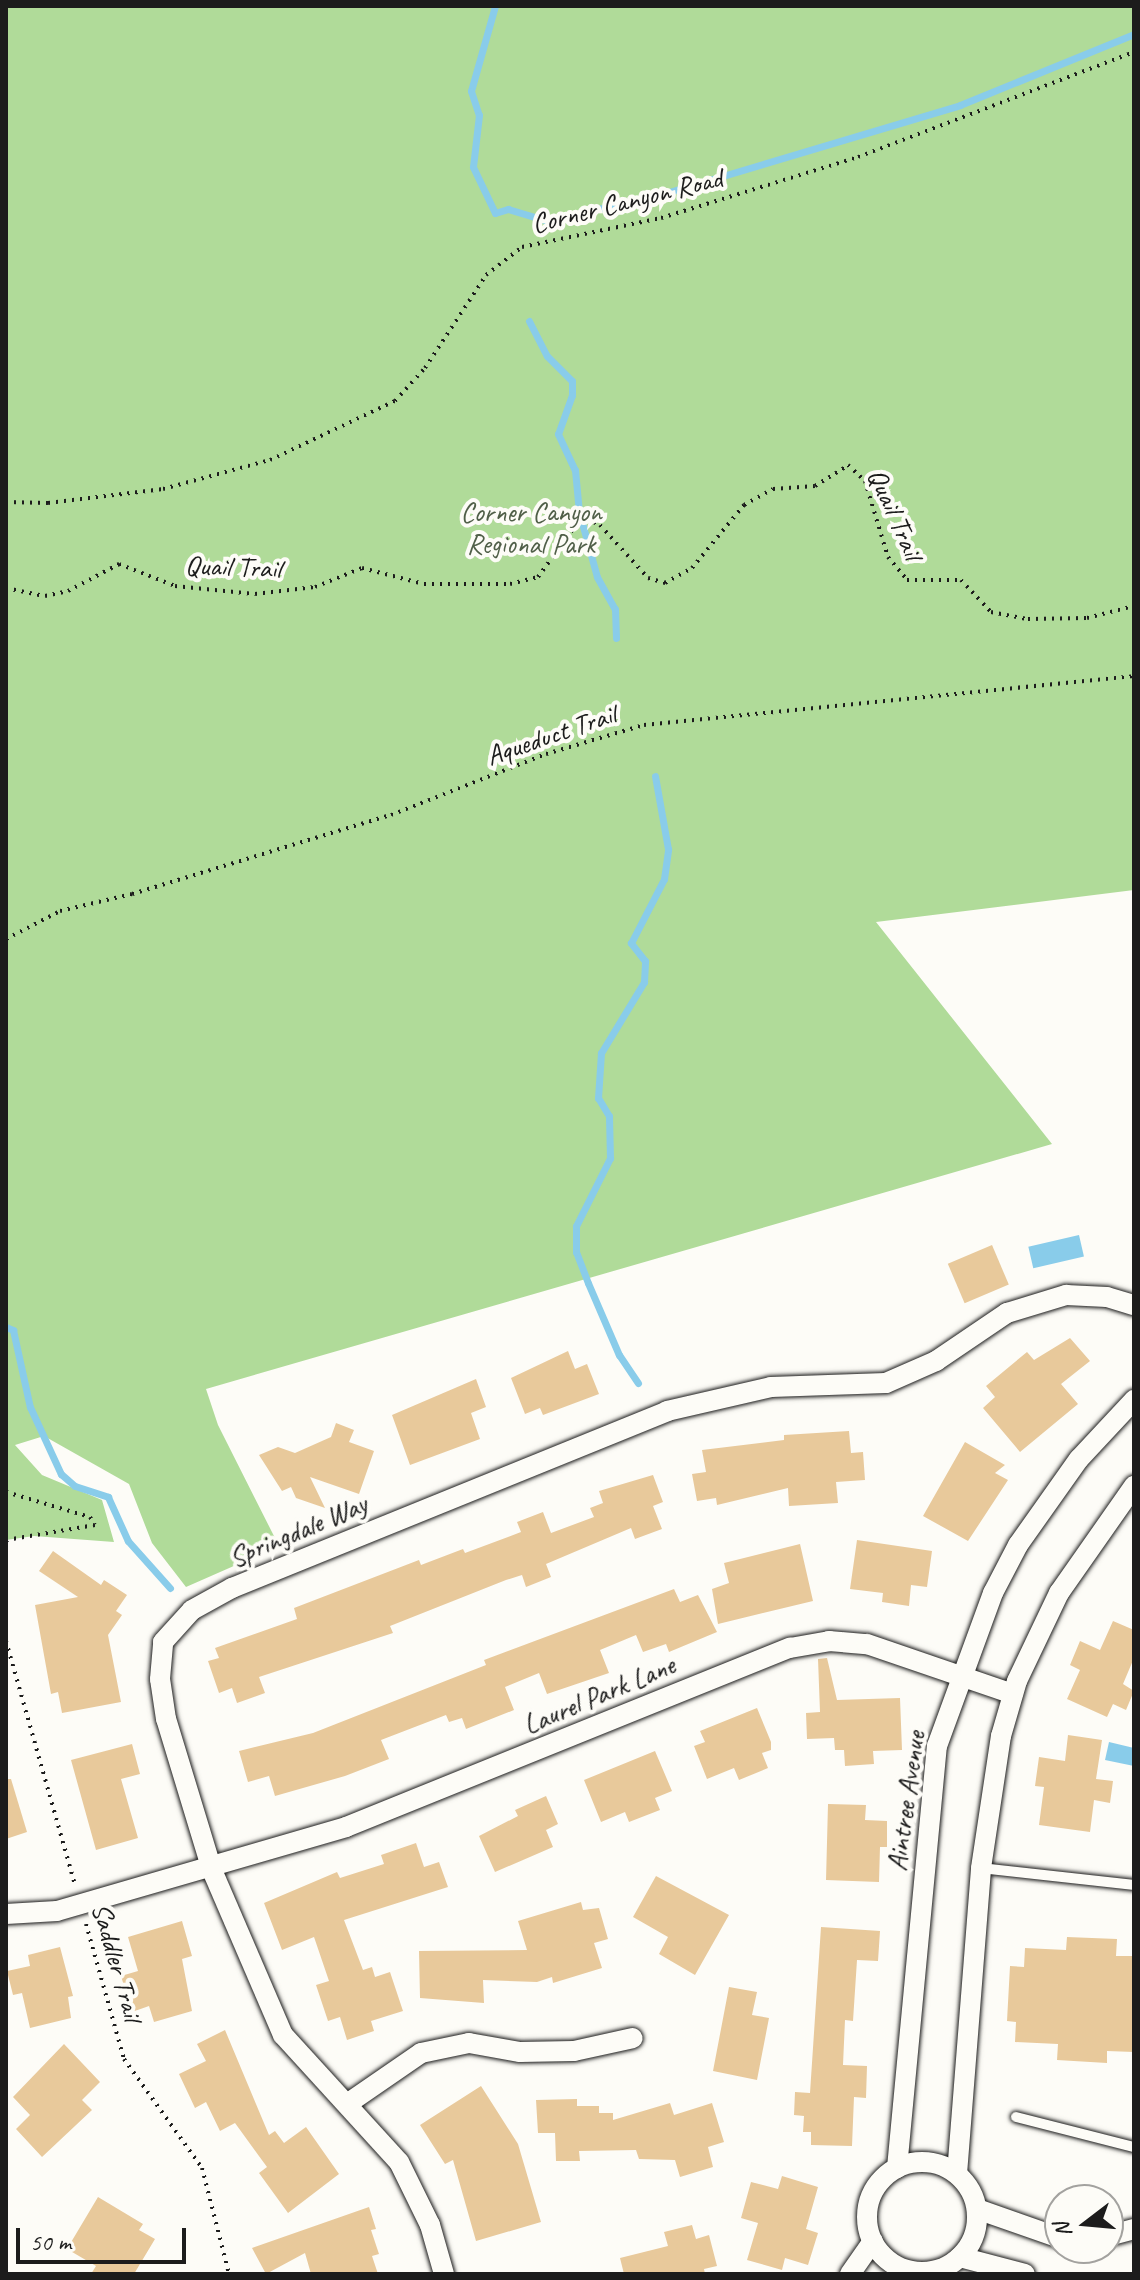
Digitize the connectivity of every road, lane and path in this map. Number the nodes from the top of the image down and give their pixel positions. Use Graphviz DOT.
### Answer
graph roads {
  1 [pos="1134,52"];
  2 [pos="6,502"];
  3 [pos="6,588"];
  4 [pos="1134,606"];
  5 [pos="1134,676"];
  6 [pos="6,939"];
  7 [pos="1134,1305"];
  8 [pos="1134,1400"];
  9 [pos="6,1464"];
  10 [pos="6,1474"];
  11 [pos="1134,1486"];
  12 [pos="6,1492"];
  13 [pos="6,1540"];
  14 [pos="6,1641"];
  15 [pos="961,1674"];
  16 [pos="1013,1694"];
  17 [pos="981,1868"];
  18 [pos="212,1870"];
  19 [pos="1134,1885"];
  20 [pos="80,1905"];
  21 [pos="6,1914"];
  22 [pos="633,2038"];
  23 [pos="347,2104"];
  24 [pos="1016,2117"];
  25 [pos="1134,2147"];
  26 [pos="897,2168"];
  27 [pos="957,2174"];
  28 [pos="977,2209"];
  29 [pos="1044,2232"];
  30 [pos="873,2241"];
  31 [pos="960,2257"];
  32 [pos="937,2271"];
  33 [pos="229,2274"];
  34 [pos="444,2274"];
  35 [pos="850,2274"];
  36 [pos="1025,2274"];
  1 -- 2 [label="path, Corner Canyon Road"];
  3 -- 4 [label="path, Quail Trail"];
  5 -- 6 [label="path, Aqueduct Trail"];
  7 -- 18 [label="street, Springdale Way"];
  8 -- 15 [label="street, Aintree Avenue"];
  9 -- 10 [label="path"];
  11 -- 16 [label="street"];
  12 -- 13 [label="path"];
  14 -- 20 [label="path, Saddler Trail"];
  15 -- 16 [label="street, Laurel Park Lane"];
  15 -- 18 [label="street, Laurel Park Lane"];
  15 -- 26 [label="street, Aintree Avenue"];
  16 -- 17 [label="street"];
  17 -- 19 [label="lane"];
  17 -- 27 [label="street"];
  18 -- 20 [label="street, Laurel Park Lane"];
  18 -- 23 [label="street, Springdale Way"];
  20 -- 21 [label="street, Laurel Park Lane"];
  20 -- 33 [label="path, Saddler Trail"];
  22 -- 23 [label="street"];
  23 -- 34 [label="street, Springdale Way"];
  24 -- 25 [label="lane"];
  26 -- 27 [label="street"];
  26 -- 30 [label="street"];
  27 -- 28 [label="street"];
  28 -- 29 [label="street"];
  28 -- 31 [label="street"];
  30 -- 32 [label="street"];
  30 -- 35 [label="street"];
  31 -- 32 [label="street"];
  31 -- 36 [label="street"];
}
